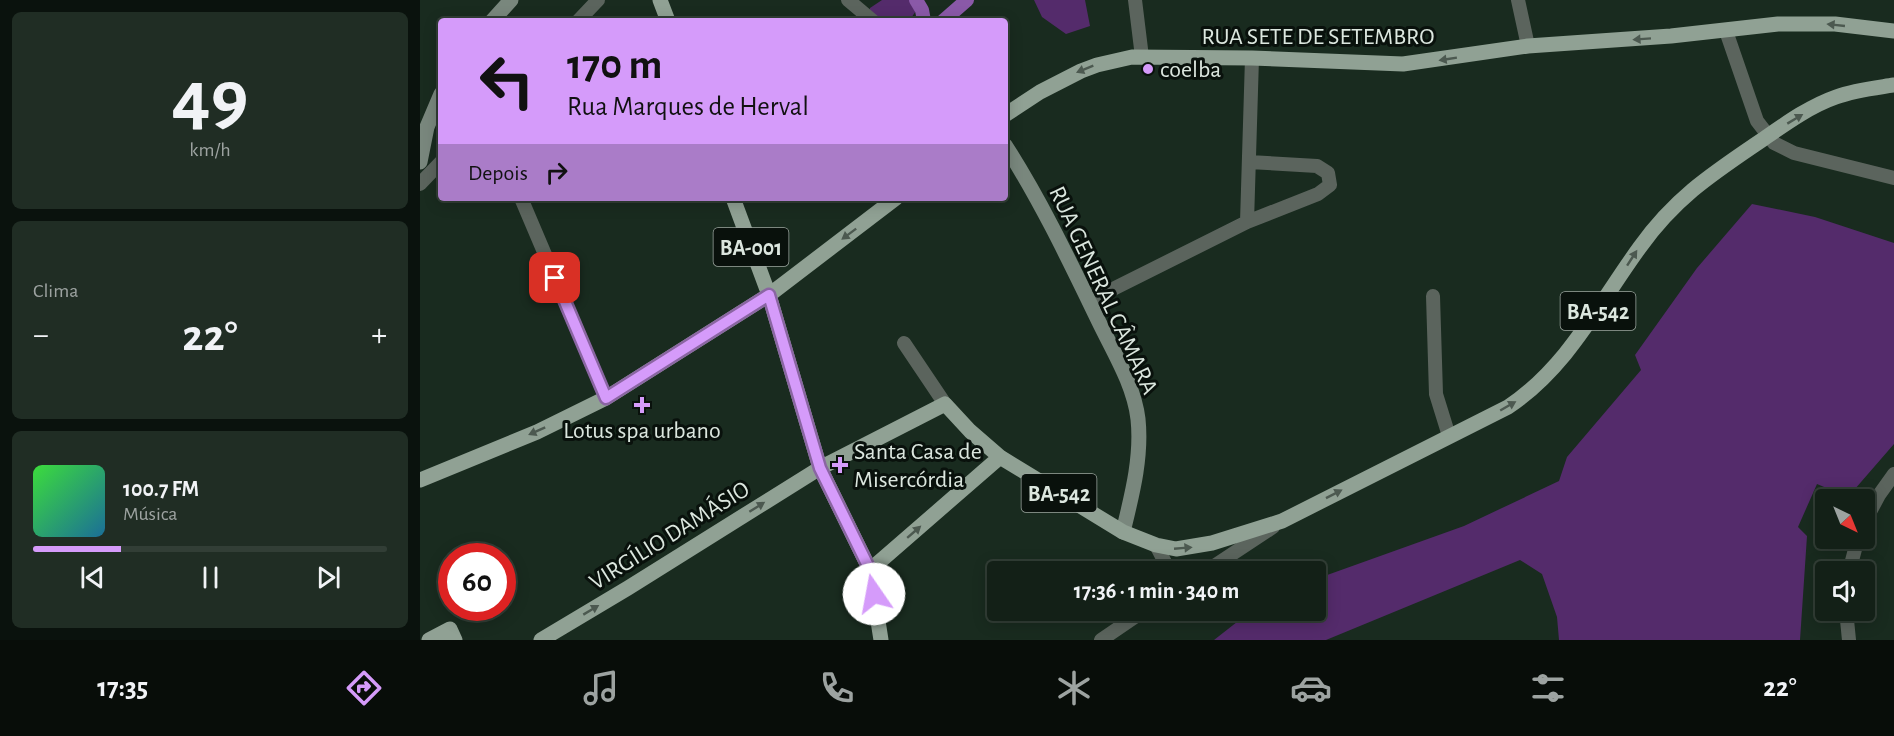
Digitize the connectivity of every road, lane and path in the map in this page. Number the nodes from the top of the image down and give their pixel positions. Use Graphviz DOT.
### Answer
graph roads {
  1 [pos="511,0"];
  2 [pos="598,0"];
  3 [pos="660,0"];
  4 [pos="848,0"];
  5 [pos="1135,0"];
  6 [pos="1518,0"];
  7 [pos="495,18"];
  8 [pos="581,18"];
  9 [pos="667,18"];
  10 [pos="869,18"];
  11 [pos="1726,31"];
  12 [pos="1894,31"];
  13 [pos="1528,46"];
  14 [pos="1142,57"];
  15 [pos="1252,58"];
  16 [pos="1894,84"];
  17 [pos="438,101"];
  18 [pos="1008,113"];
  19 [pos="1768,136"];
  20 [pos="1008,150"];
  21 [pos="420,162"];
  22 [pos="1249,162"];
  23 [pos="438,165"];
  24 [pos="1894,178"];
  25 [pos="420,184"];
  26 [pos="522,201"];
  27 [pos="734,201"];
  28 [pos="892,201"];
  29 [pos="1247,222"];
  30 [pos="769,295"];
  31 [pos="1432,296"];
  32 [pos="1089,302"];
  33 [pos="904,343"];
  34 [pos="606,398"];
  35 [pos="945,404"];
  36 [pos="1449,436"];
  37 [pos="1000,457"];
  38 [pos="820,468"];
  39 [pos="1894,474"];
  40 [pos="420,480"];
  41 [pos="1875,502"];
  42 [pos="1282,521"];
  43 [pos="1123,532"];
  44 [pos="1156,545"];
  45 [pos="1164,561"];
  46 [pos="1221,561"];
  47 [pos="870,570"];
  48 [pos="1129,621"];
  49 [pos="1847,621"];
  50 [pos="452,635"];
  51 [pos="429,640"];
  52 [pos="541,640"];
  53 [pos="880,640"];
  54 [pos="1101,640"];
  55 [pos="1849,640"];
  1 -- 7 [label="street"];
  2 -- 8 [label="street"];
  3 -- 9 [label="main road"];
  4 -- 10 [label="street"];
  5 -- 14 [label="street"];
  6 -- 13 [label="street"];
  12 -- 11 [label="main road, RUA SETE DE SETEMBRO, one-way"];
  11 -- 13 [label="main road, RUA SETE DE SETEMBRO, one-way"];
  11 -- 19 [label="street"];
  13 -- 15 [label="main road, RUA SETE DE SETEMBRO, one-way"];
  14 -- 15 [label="main road, RUA SETE DE SETEMBRO"];
  14 -- 18 [label="main road, RUA SETE DE SETEMBRO, one-way"];
  15 -- 22 [label="street"];
  19 -- 16 [label="main road, BA-542, one-way"];
  17 -- 21 [label="street"];
  19 -- 24 [label="street"];
  36 -- 19 [label="main road, BA-542, one-way"];
  20 -- 32 [label="street, RUA GENERAL CÂMARA"];
  22 -- 29 [label="street"];
  22 -- 29 [label="street"];
  23 -- 25 [label="street"];
  26 -- 34 [label="street"];
  27 -- 30 [label="main road, BA-001"];
  28 -- 30 [label="main road, one-way"];
  29 -- 32 [label="street"];
  30 -- 34 [label="main road"];
  30 -- 38 [label="main road, BA-001"];
  31 -- 36 [label="street"];
  32 -- 43 [label="street, RUA GENERAL CÂMARA"];
  33 -- 35 [label="street"];
  34 -- 40 [label="main road, one-way"];
  35 -- 37 [label="main road"];
  35 -- 38 [label="main road, VIRGÍLIO DAMÁSIO"];
  42 -- 36 [label="main road, BA-542, one-way"];
  37 -- 43 [label="main road, BA-542"];
  47 -- 37 [label="main road, BA-542, one-way"];
  38 -- 47 [label="main road, BA-001"];
  52 -- 38 [label="main road, VIRGÍLIO DAMÁSIO, one-way"];
  39 -- 41 [label="street"];
  44 -- 42 [label="main road, BA-542, one-way"];
  42 -- 46 [label="street"];
  43 -- 44 [label="main road, BA-542"];
  44 -- 45 [label="street"];
  47 -- 53 [label="main road, BA-001"];
  48 -- 54 [label="street"];
  49 -- 55 [label="street"];
  50 -- 51 [label="main road"];
}
